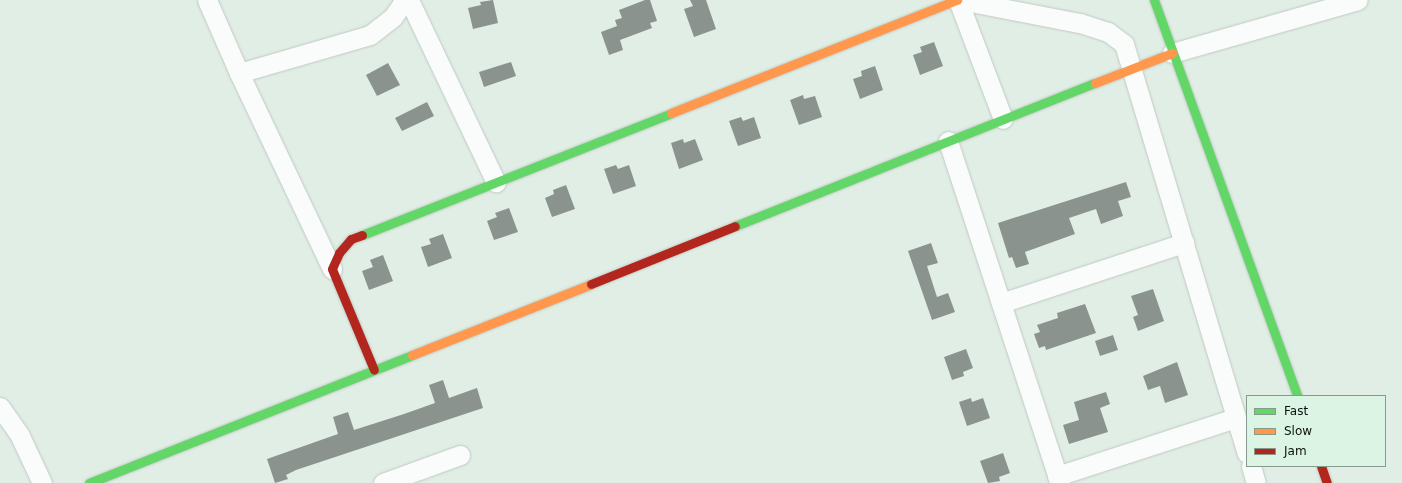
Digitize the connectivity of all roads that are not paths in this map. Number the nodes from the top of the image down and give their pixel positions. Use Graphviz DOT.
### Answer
graph roads {
  1 [pos="207,0"];
  2 [pos="405,0"];
  3 [pos="409,0"];
  4 [pos="958,0"];
  5 [pos="1154,0"];
  6 [pos="1358,0"];
  7 [pos="1172,53"];
  8 [pos="1131,68"];
  9 [pos="239,73"];
  10 [pos="1003,119"];
  11 [pos="948,141"];
  12 [pos="496,182"];
  13 [pos="1184,243"];
  14 [pos="332,269"];
  15 [pos="1001,303"];
  16 [pos="374,370"];
  17 [pos="1297,395"];
  18 [pos="0,407"];
  19 [pos="1236,418"];
  20 [pos="1246,450"];
  21 [pos="460,456"];
  22 [pos="1251,467"];
  23 [pos="1321,467"];
  24 [pos="118,478"];
  25 [pos="1059,479"];
  26 [pos="42,483"];
  27 [pos="89,483"];
  28 [pos="383,483"];
  29 [pos="1256,483"];
  30 [pos="1327,483"];
  1 -- 9 [label="street"];
  2 -- 9 [label="street"];
  3 -- 12 [label="street"];
  4 -- 8 [label="street"];
  4 -- 10 [label="street"];
  4 -- 12 [label="street"];
  5 -- 7 [label="street"];
  6 -- 7 [label="street"];
  7 -- 8 [label="street"];
  7 -- 17 [label="street"];
  8 -- 10 [label="street"];
  8 -- 13 [label="street"];
  9 -- 14 [label="street"];
  10 -- 11 [label="street"];
  11 -- 15 [label="street"];
  11 -- 16 [label="street"];
  12 -- 14 [label="street"];
  13 -- 15 [label="street"];
  13 -- 19 [label="street"];
  14 -- 16 [label="street"];
  15 -- 25 [label="street"];
  16 -- 24 [label="street"];
  18 -- 26 [label="street"];
  19 -- 20 [label="street"];
  19 -- 25 [label="street"];
  21 -- 28 [label="street"];
  22 -- 29 [label="street"];
  23 -- 30 [label="street"];
  24 -- 27 [label="street"];
}
